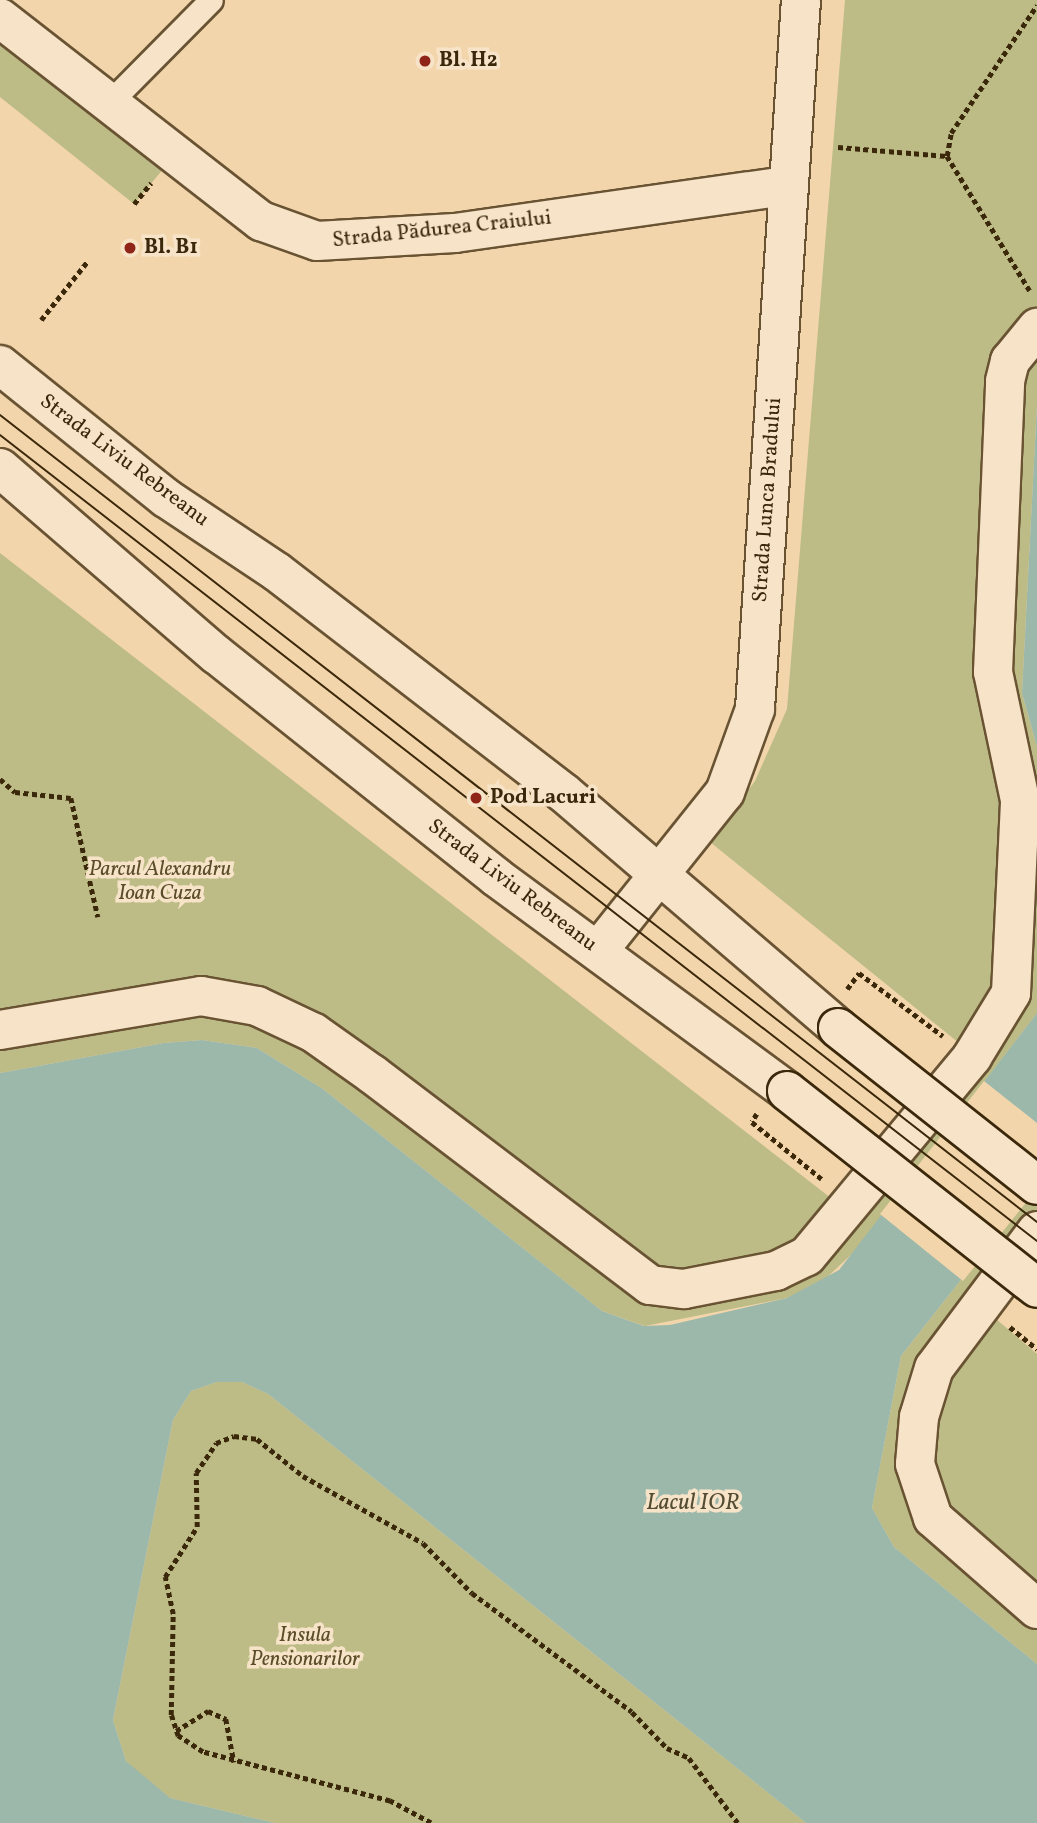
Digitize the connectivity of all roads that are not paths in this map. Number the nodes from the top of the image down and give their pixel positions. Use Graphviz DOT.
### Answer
graph roads {
  1 [pos="211,0"];
  2 [pos="801,0"];
  3 [pos="0,18"];
  4 [pos="108,104"];
  5 [pos="786,186"];
  6 [pos="1035,313"];
  7 [pos="0,365"];
  8 [pos="0,468"];
  9 [pos="661,875"];
  10 [pos="598,951"];
  11 [pos="0,1030"];
  12 [pos="1037,1185"];
  13 [pos="1037,1231"];
  14 [pos="1037,1289"];
  15 [pos="1037,1609"];
  1 -- 4 [label="lane"];
  2 -- 5 [label="street, Strada Lunca Bradului"];
  3 -- 4 [label="street, Strada Pădurea Craiului"];
  4 -- 5 [label="street, Strada Pădurea Craiului"];
  5 -- 9 [label="street, Strada Lunca Bradului"];
  6 -- 11 [label="street"];
  7 -- 9 [label="street, Strada Liviu Rebreanu"];
  8 -- 10 [label="street, Strada Liviu Rebreanu"];
  9 -- 10 [label="street, Strada Lunca Bradului"];
  9 -- 12 [label="street, Strada Liviu Rebreanu, bridge"];
  10 -- 14 [label="street, Strada Liviu Rebreanu, bridge"];
  13 -- 15 [label="street"];
}
